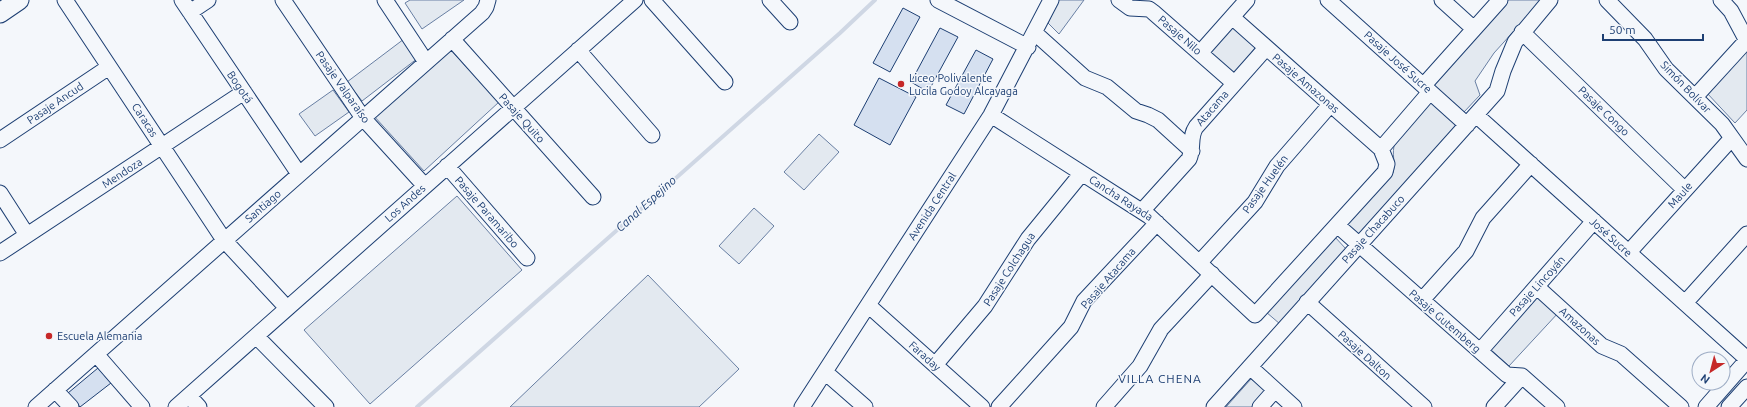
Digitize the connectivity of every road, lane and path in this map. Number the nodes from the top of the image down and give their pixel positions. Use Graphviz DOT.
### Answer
graph roads {
  1 [pos="19,0"];
  2 [pos="65,0"];
  3 [pos="208,0"];
  4 [pos="283,0"];
  5 [pos="385,0"];
  6 [pos="635,0"];
  7 [pos="652,0"];
  8 [pos="770,0"];
  9 [pos="938,0"];
  10 [pos="1051,0"];
  11 [pos="1119,0"];
  12 [pos="1247,0"];
  13 [pos="1328,0"];
  14 [pos="1442,0"];
  15 [pos="1500,0"];
  16 [pos="1550,0"];
  17 [pos="1608,0"];
  18 [pos="1721,0"];
  19 [pos="488,1"];
  20 [pos="1138,4"];
  21 [pos="186,6"];
  22 [pos="0,13"];
  23 [pos="1232,17"];
  24 [pos="790,22"];
  25 [pos="1474,29"];
  26 [pos="1522,32"];
  27 [pos="1035,33"];
  28 [pos="452,39"];
  29 [pos="1747,40"];
  30 [pos="1028,47"];
  31 [pos="1266,48"];
  32 [pos="578,50"];
  33 [pos="1200,52"];
  34 [pos="426,62"];
  35 [pos="109,67"];
  36 [pos="725,82"];
  37 [pos="1234,83"];
  38 [pos="1427,88"];
  39 [pos="244,92"];
  40 [pos="1695,97"];
  41 [pos="1330,104"];
  42 [pos="513,108"];
  43 [pos="991,115"];
  44 [pos="363,118"];
  45 [pos="1472,120"];
  46 [pos="652,135"];
  47 [pos="1732,138"];
  48 [pos="0,140"];
  49 [pos="162,146"];
  50 [pos="1381,149"];
  51 [pos="1192,151"];
  52 [pos="1747,159"];
  53 [pos="1531,164"];
  54 [pos="447,166"];
  55 [pos="1082,173"];
  56 [pos="299,174"];
  57 [pos="425,186"];
  58 [pos="1685,190"];
  59 [pos="0,193"];
  60 [pos="593,197"];
  61 [pos="1142,211"];
  62 [pos="1594,221"];
  63 [pos="1157,223"];
  64 [pos="1337,225"];
  65 [pos="1747,234"];
  66 [pos="27,235"];
  67 [pos="224,240"];
  68 [pos="1359,245"];
  69 [pos="1629,252"];
  70 [pos="0,253"];
  71 [pos="527,258"];
  72 [pos="1200,262"];
  73 [pos="1212,274"];
  74 [pos="1537,287"];
  75 [pos="1422,300"];
  76 [pos="1307,302"];
  77 [pos="1685,303"];
  78 [pos="868,305"];
  79 [pos="287,308"];
  80 [pos="256,336"];
  81 [pos="1480,351"];
  82 [pos="96,354"];
  83 [pos="1747,359"];
  84 [pos="935,365"];
  85 [pos="1250,367"];
  86 [pos="825,372"];
  87 [pos="1522,376"];
  88 [pos="1747,387"];
  89 [pos="55,390"];
  90 [pos="1275,390"];
  91 [pos="189,396"];
  92 [pos="36,407"];
  93 [pos="71,407"];
  94 [pos="142,407"];
  95 [pos="176,407"];
  96 [pos="199,407"];
  97 [pos="326,407"];
  98 [pos="802,407"];
  99 [pos="865,407"];
  100 [pos="982,407"];
  101 [pos="999,407"];
  102 [pos="1104,407"];
  103 [pos="1214,407"];
  104 [pos="1260,407"];
  105 [pos="1294,407"];
  106 [pos="1424,407"];
  107 [pos="1494,407"];
  108 [pos="1557,407"];
  109 [pos="1681,407"];
  110 [pos="1706,407"];
  111 [pos="1729,407"];
  1 -- 22 [label="main road"];
  2 -- 35 [label="street, Caracas"];
  3 -- 21 [label="street"];
  4 -- 44 [label="street, Pasaje Valparaíso"];
  5 -- 34 [label="street"];
  6 -- 32 [label="street, Los Andes"];
  7 -- 36 [label="street"];
  8 -- 24 [label="street"];
  9 -- 30 [label="street"];
  10 -- 27 [label="street, Avenida Central"];
  11 -- 20 [label="street, Pasaje Nilo"];
  12 -- 23 [label="street"];
  13 -- 38 [label="street, Pasaje José Sucre"];
  14 -- 25 [label="street"];
  15 -- 25 [label="street"];
  16 -- 26 [label="street"];
  17 -- 40 [label="street, Simón Bolívar"];
  18 -- 29 [label="street"];
  19 -- 28 [label="street, Santiago"];
  20 -- 33 [label="street, Pasaje Nilo"];
  21 -- 39 [label="street, Bogotá"];
  23 -- 31 [label="street, Pasaje Amazonas"];
  23 -- 33 [label="street"];
  25 -- 38 [label="street"];
  26 -- 45 [label="street, Pasaje Chacabuco"];
  26 -- 58 [label="street, Pasaje Congo"];
  27 -- 30 [label="street, Avenida Central"];
  27 -- 51 [label="street"];
  28 -- 34 [label="street, Santiago"];
  28 -- 42 [label="street, Pasaje Quito"];
  29 -- 40 [label="street"];
  30 -- 43 [label="street, Avenida Central"];
  31 -- 37 [label="street, Atacama"];
  31 -- 41 [label="street, Pasaje Amazonas"];
  32 -- 42 [label="street, Los Andes"];
  32 -- 46 [label="street"];
  33 -- 37 [label="street, Pasaje Nilo"];
  34 -- 44 [label="street, Santiago"];
  35 -- 48 [label="street, Pasaje Ancud"];
  35 -- 49 [label="street, Caracas"];
  37 -- 51 [label="street, Atacama"];
  38 -- 45 [label="street, Pasaje José Sucre"];
  38 -- 50 [label="street"];
  39 -- 49 [label="street, Mendoza"];
  39 -- 56 [label="street, Bogotá"];
  40 -- 47 [label="street, Simón Bolívar"];
  41 -- 50 [label="street, Pasaje Amazonas"];
  41 -- 72 [label="street, Pasaje Huelén"];
  42 -- 54 [label="street, Los Andes"];
  42 -- 60 [label="street, Pasaje Quito"];
  43 -- 55 [label="street, Cancha Rayada"];
  43 -- 78 [label="street, Avenida Central"];
  44 -- 56 [label="street, Santiago"];
  44 -- 57 [label="street, Pasaje Valparaíso"];
  45 -- 53 [label="street, José Sucre"];
  45 -- 68 [label="street, Pasaje Chacabuco"];
  47 -- 52 [label="street, Simón Bolívar"];
  47 -- 58 [label="street, Maule"];
  49 -- 66 [label="street, Mendoza"];
  49 -- 67 [label="street, Caracas"];
  50 -- 64 [label="street"];
  51 -- 61 [label="street, Atacama"];
  53 -- 62 [label="street, José Sucre"];
  53 -- 75 [label="street"];
  54 -- 57 [label="street, Los Andes"];
  54 -- 71 [label="street, Pasaje Paramaribo"];
  55 -- 61 [label="street, Cancha Rayada"];
  55 -- 84 [label="street, Pasaje Colchagua"];
  56 -- 67 [label="street, Santiago"];
  57 -- 79 [label="street, Los Andes"];
  58 -- 69 [label="street, Maule"];
  59 -- 66 [label="street"];
  61 -- 63 [label="street, Cancha Rayada"];
  62 -- 69 [label="street, José Sucre"];
  62 -- 74 [label="street, Pasaje Lincoyán"];
  63 -- 72 [label="street, Cancha Rayada"];
  63 -- 101 [label="street, Pasaje Atacama"];
  64 -- 68 [label="street, Pasaje Gutemberg"];
  64 -- 73 [label="street, Cancha Rayada"];
  65 -- 77 [label="street"];
  66 -- 70 [label="street, Mendoza"];
  67 -- 79 [label="street, Caracas"];
  67 -- 82 [label="street, Santiago"];
  68 -- 75 [label="street, Pasaje Gutemberg"];
  68 -- 76 [label="street, Pasaje Chacabuco"];
  69 -- 77 [label="street, José Sucre"];
  72 -- 73 [label="street, Cancha Rayada"];
  73 -- 102 [label="street"];
  74 -- 81 [label="street, Pasaje Lincoyán"];
  74 -- 109 [label="street, Amazonas"];
  75 -- 81 [label="street, Pasaje Gutemberg"];
  76 -- 85 [label="street, Pasaje Chacabuco"];
  76 -- 106 [label="street, Pasaje Dalton"];
  77 -- 83 [label="street, José Sucre"];
  78 -- 84 [label="street, Faraday"];
  78 -- 86 [label="street, Avenida Central"];
  79 -- 80 [label="street, Los Andes"];
  80 -- 91 [label="street, Los Andes"];
  80 -- 97 [label="street"];
  81 -- 87 [label="street, Pasaje Gutemberg"];
  82 -- 89 [label="street, Santiago"];
  82 -- 94 [label="street"];
  83 -- 110 [label="street"];
  84 -- 100 [label="street, Faraday"];
  85 -- 90 [label="street"];
  85 -- 103 [label="street, Pasaje Chacabuco"];
  86 -- 98 [label="street, Avenida Central"];
  86 -- 99 [label="street"];
  87 -- 107 [label="street"];
  87 -- 108 [label="street, Pasaje Gutemberg"];
  88 -- 111 [label="street"];
  89 -- 92 [label="street, Santiago"];
  89 -- 93 [label="street"];
  90 -- 104 [label="street"];
  90 -- 105 [label="street"];
  91 -- 95 [label="street, Los Andes"];
  91 -- 96 [label="street"];
}
